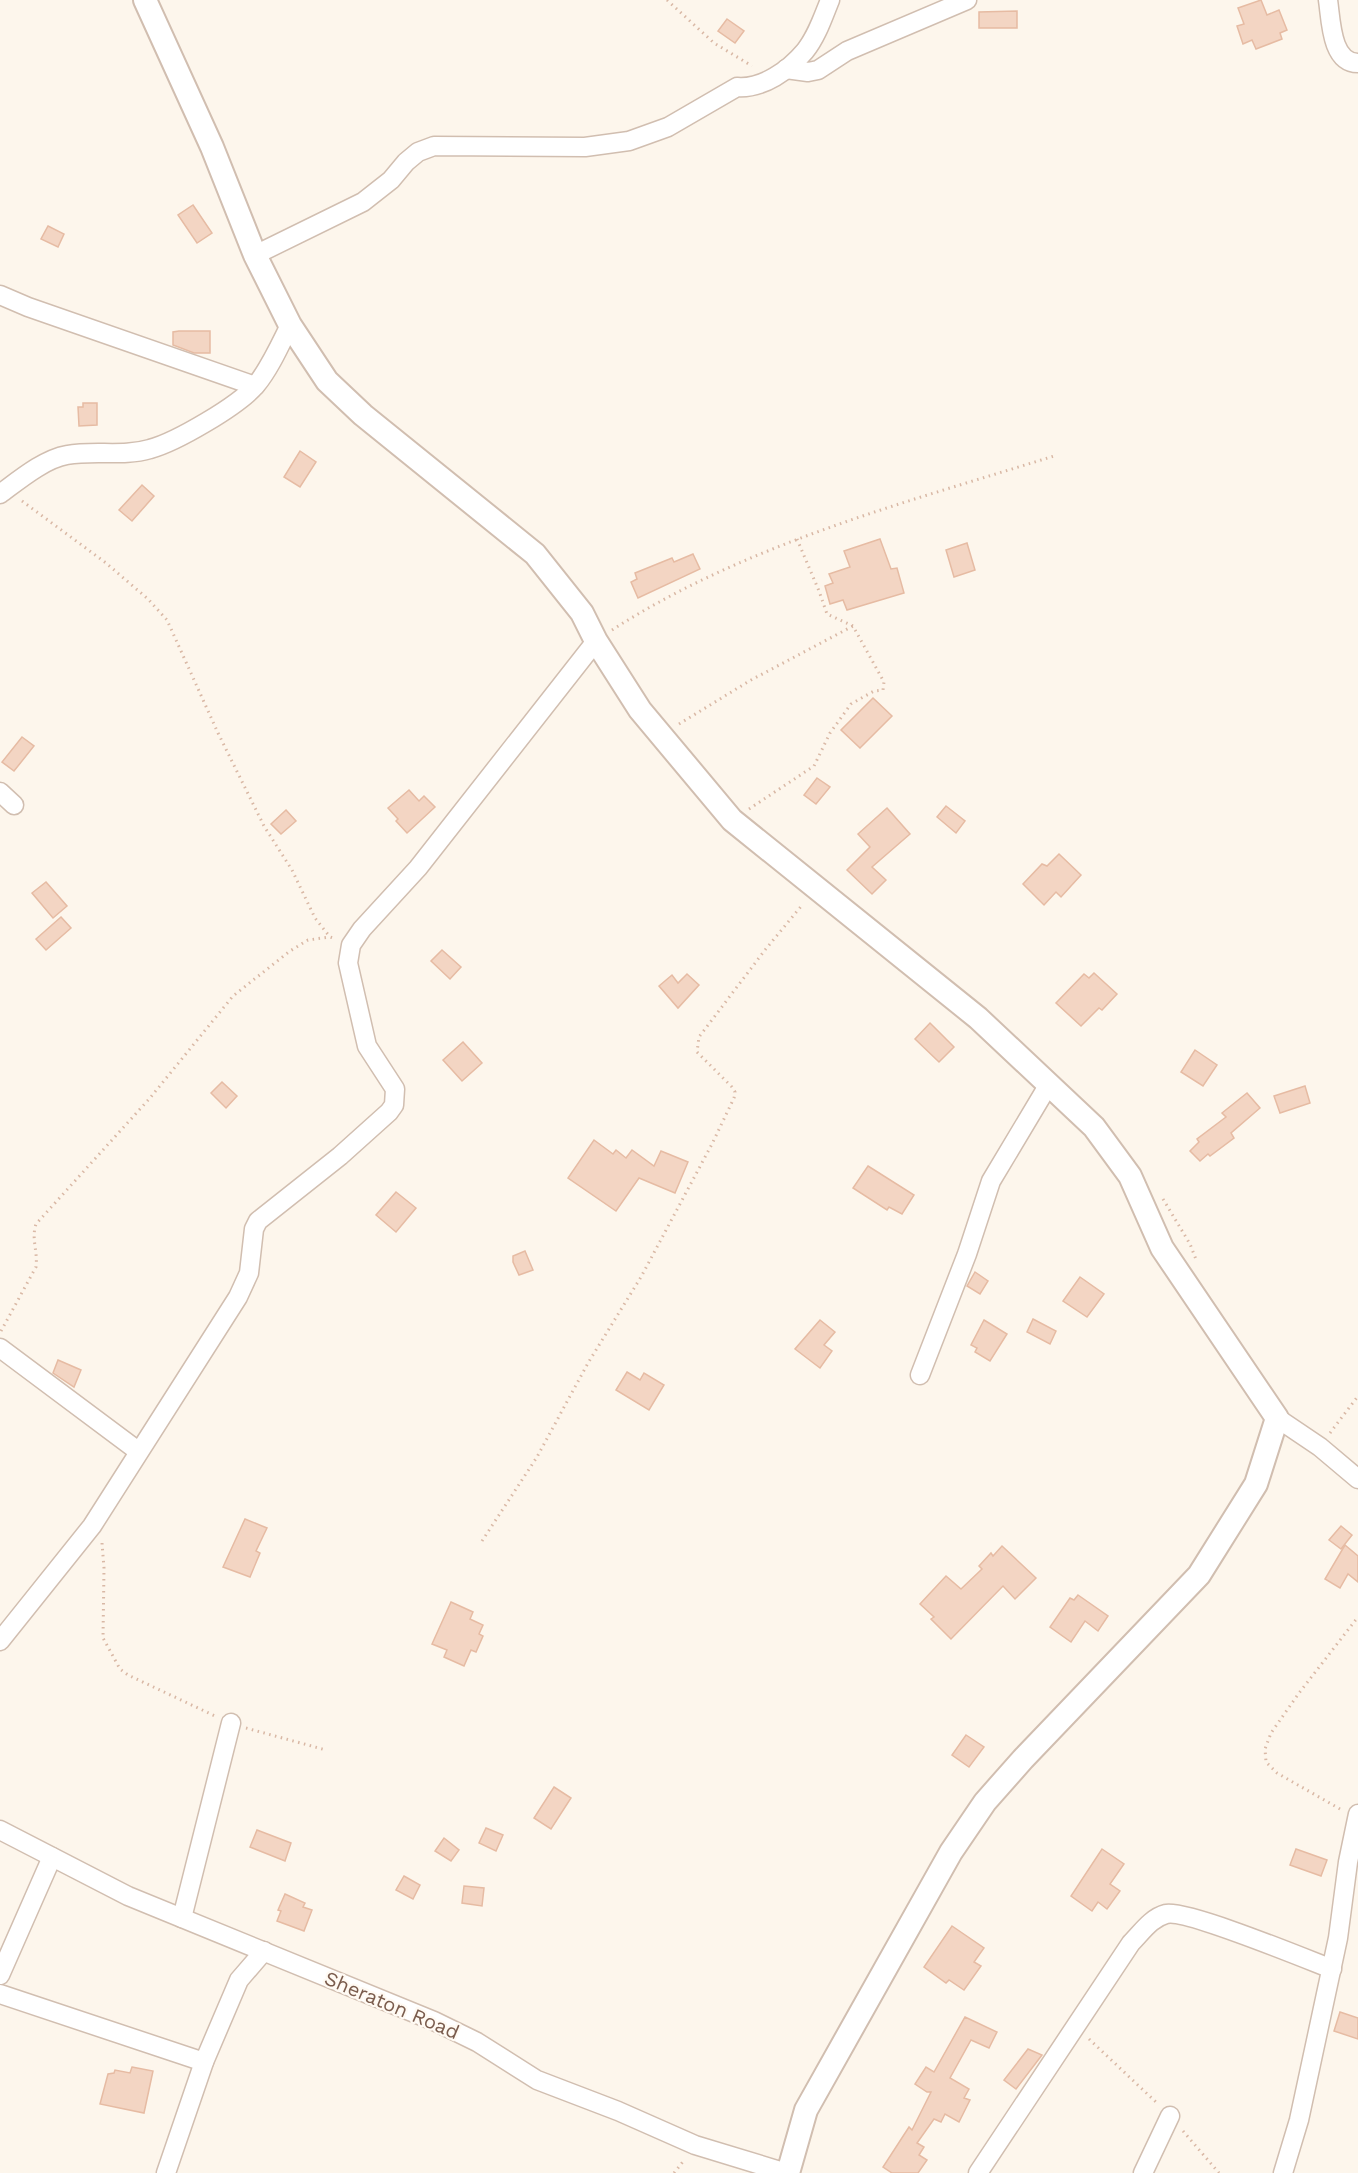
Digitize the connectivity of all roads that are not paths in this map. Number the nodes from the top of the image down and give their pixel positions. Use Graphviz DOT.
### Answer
graph roads {
  1 [pos="145,0"];
  2 [pos="830,0"];
  3 [pos="966,0"];
  4 [pos="1328,0"];
  5 [pos="1358,63"];
  6 [pos="779,74"];
  7 [pos="255,255"];
  8 [pos="0,295"];
  9 [pos="290,326"];
  10 [pos="255,386"];
  11 [pos="3,491"];
  12 [pos="596,640"];
  13 [pos="1049,1084"];
  14 [pos="0,1348"];
  15 [pos="920,1374"];
  16 [pos="1277,1418"];
  17 [pos="138,1451"];
  18 [pos="1358,1479"];
  19 [pos="0,1641"];
  20 [pos="231,1723"];
  21 [pos="1357,1817"];
  22 [pos="0,1830"];
  23 [pos="52,1857"];
  24 [pos="182,1918"];
  25 [pos="264,1952"];
  26 [pos="1332,1969"];
  27 [pos="0,1975"];
  28 [pos="0,1994"];
  29 [pos="204,2062"];
  30 [pos="1170,2116"];
  31 [pos="166,2173"];
  32 [pos="787,2173"];
  33 [pos="978,2173"];
  34 [pos="1143,2173"];
  35 [pos="1283,2173"];
  1 -- 7 [label="street"];
  2 -- 6 [label="street"];
  3 -- 6 [label="street"];
  4 -- 5 [label="street"];
  6 -- 7 [label="street"];
  7 -- 9 [label="street"];
  8 -- 10 [label="street"];
  9 -- 10 [label="street"];
  9 -- 12 [label="street"];
  10 -- 11 [label="street"];
  12 -- 13 [label="street"];
  12 -- 17 [label="street"];
  13 -- 15 [label="street"];
  13 -- 16 [label="street"];
  14 -- 17 [label="street"];
  16 -- 18 [label="street"];
  16 -- 32 [label="street"];
  17 -- 19 [label="street"];
  20 -- 24 [label="street"];
  21 -- 26 [label="street"];
  22 -- 23 [label="street, Sheraton Road"];
  23 -- 24 [label="street, Sheraton Road"];
  23 -- 27 [label="street"];
  24 -- 25 [label="street, Sheraton Road"];
  25 -- 29 [label="street"];
  25 -- 32 [label="street, Sheraton Road"];
  26 -- 33 [label="street"];
  26 -- 35 [label="street"];
  28 -- 29 [label="street"];
  29 -- 31 [label="street"];
  30 -- 34 [label="street"];
}
